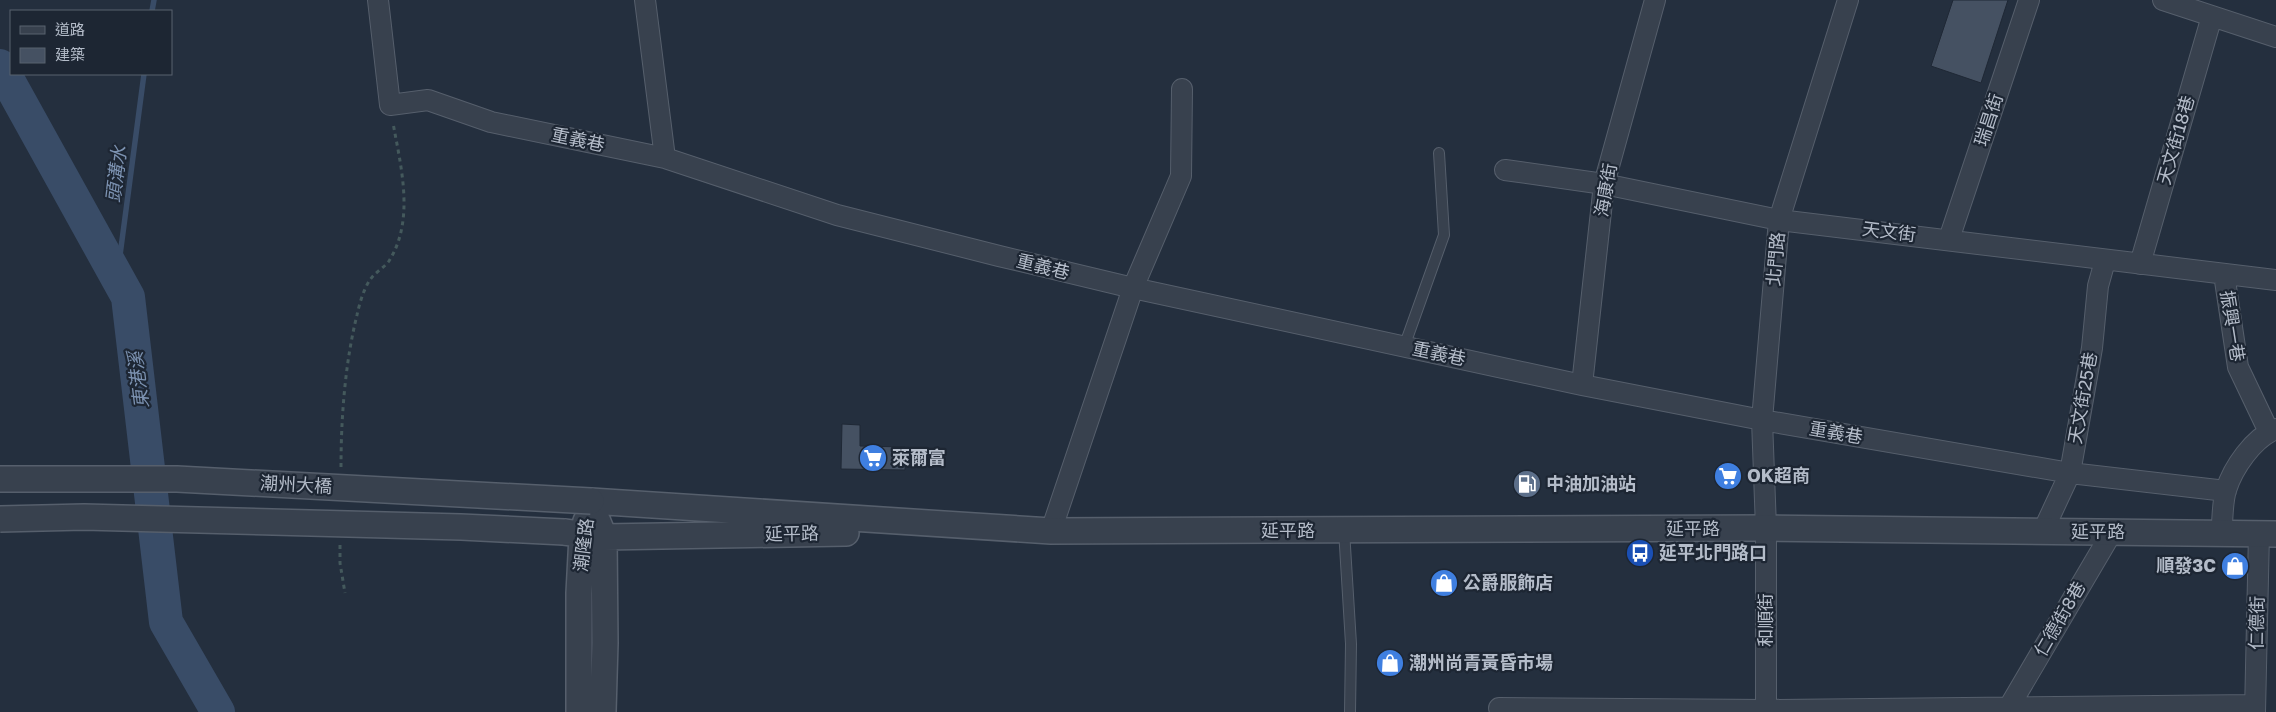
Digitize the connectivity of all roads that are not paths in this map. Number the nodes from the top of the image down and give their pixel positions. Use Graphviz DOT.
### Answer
graph roads {
  1 [pos="378,0"];
  2 [pos="645,0"];
  3 [pos="1655,0"];
  4 [pos="1848,0"];
  5 [pos="2029,0"];
  6 [pos="2163,0"];
  7 [pos="2212,16"];
  8 [pos="2276,37"];
  9 [pos="1182,90"];
  10 [pos="1439,154"];
  11 [pos="664,158"];
  12 [pos="1505,170"];
  13 [pos="1604,184"];
  14 [pos="1779,220"];
  15 [pos="1949,239"];
  16 [pos="2105,261"];
  17 [pos="2140,264"];
  18 [pos="2224,274"];
  19 [pos="2276,280"];
  20 [pos="1133,288"];
  21 [pos="1404,347"];
  22 [pos="1582,385"];
  23 [pos="1762,420"];
  24 [pos="2272,431"];
  25 [pos="2070,474"];
  26 [pos="0,479"];
  27 [pos="2226,491"];
  28 [pos="591,501"];
  29 [pos="0,519"];
  30 [pos="1766,528"];
  31 [pos="1021,530"];
  32 [pos="1344,530"];
  33 [pos="1051,531"];
  34 [pos="2044,531"];
  35 [pos="2112,532"];
  36 [pos="2221,533"];
  37 [pos="2268,533"];
  38 [pos="583,535"];
  39 [pos="2009,707"];
  40 [pos="1499,708"];
  41 [pos="2255,708"];
  42 [pos="2110,709"];
  43 [pos="1601,710"];
  44 [pos="1963,710"];
  45 [pos="1766,711"];
  46 [pos="578,712"];
  47 [pos="603,712"];
  48 [pos="1350,712"];
  1 -- 11 [label="street, 重義巷"];
  2 -- 11 [label="street"];
  3 -- 13 [label="street, 海康街"];
  4 -- 14 [label="street, 北門路"];
  5 -- 15 [label="street, 瑞昌街"];
  6 -- 7 [label="street"];
  7 -- 8 [label="street"];
  7 -- 17 [label="street, 天文街18巷"];
  9 -- 20 [label="street"];
  10 -- 21 [label="lane"];
  11 -- 20 [label="street, 重義巷"];
  12 -- 13 [label="street, 天文街"];
  13 -- 14 [label="street, 天文街"];
  13 -- 22 [label="street, 海康街"];
  14 -- 15 [label="street, 天文街"];
  14 -- 23 [label="street, 北門路"];
  15 -- 16 [label="street, 天文街"];
  16 -- 17 [label="street, 天文街"];
  16 -- 25 [label="street, 天文街25巷"];
  17 -- 18 [label="street, 天文街"];
  18 -- 19 [label="street, 天文街"];
  18 -- 24 [label="street, 振興一巷"];
  20 -- 21 [label="street, 重義巷"];
  20 -- 33 [label="street"];
  21 -- 22 [label="street, 重義巷"];
  22 -- 23 [label="street, 重義巷"];
  23 -- 25 [label="street, 重義巷"];
  23 -- 30 [label="street, 北門路"];
  24 -- 27 [label="street"];
  25 -- 27 [label="street, 重義巷"];
  25 -- 34 [label="street, 天文街25巷"];
  26 -- 28 [label="street, 潮州大橋, bridge"];
  27 -- 36 [label="street"];
  28 -- 31 [label="street, 延平路"];
  28 -- 38 [label="street, 潮隆路"];
  29 -- 38 [label="street, 潮州大橋, bridge"];
  30 -- 32 [label="street, 延平路"];
  30 -- 34 [label="street, 延平路"];
  30 -- 45 [label="street, 和順街"];
  31 -- 33 [label="street, 延平路"];
  31 -- 38 [label="street, 延平路"];
  32 -- 33 [label="street, 延平路"];
  32 -- 48 [label="lane"];
  34 -- 35 [label="street, 延平路"];
  35 -- 36 [label="street, 延平路"];
  35 -- 39 [label="street, 仁德街8巷"];
  36 -- 37 [label="street, 延平路"];
  37 -- 41 [label="street, 仁德街"];
  38 -- 46 [label="street, 潮隆路"];
  38 -- 47 [label="street, 潮隆路"];
  39 -- 42 [label="street"];
  39 -- 44 [label="street"];
  40 -- 43 [label="street"];
  41 -- 42 [label="street"];
  43 -- 45 [label="street"];
  44 -- 45 [label="street"];
}
